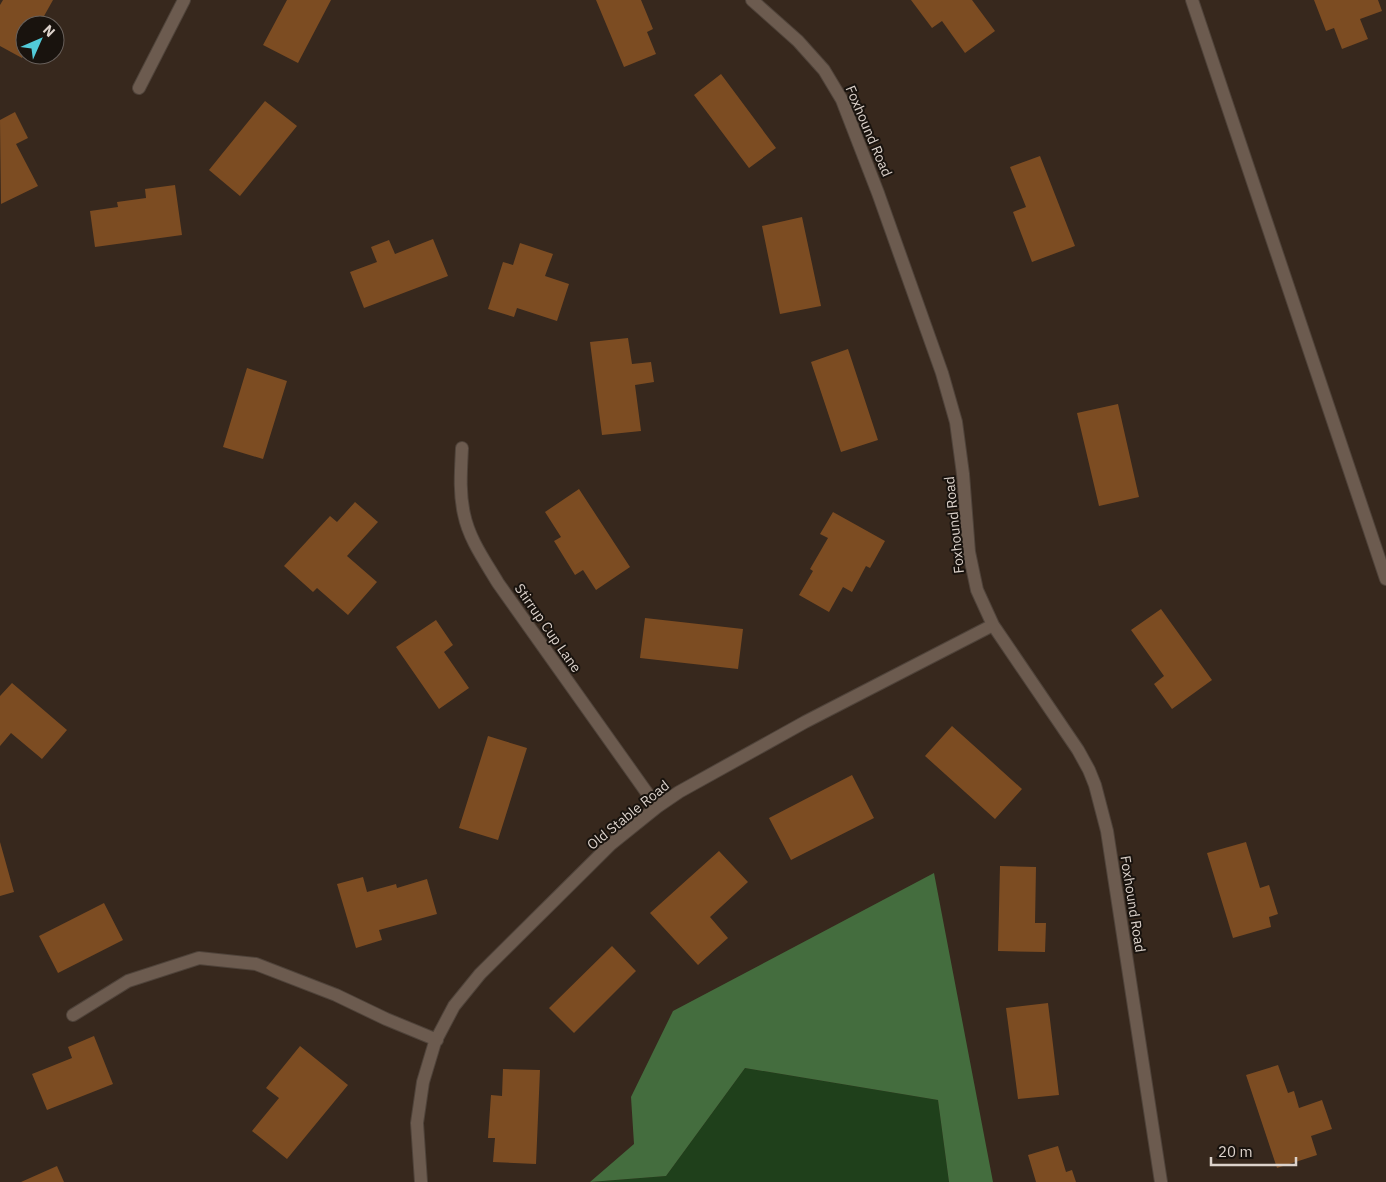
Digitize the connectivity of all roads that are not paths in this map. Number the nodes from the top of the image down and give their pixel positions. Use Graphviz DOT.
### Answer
graph roads {
  1 [pos="184,0"];
  2 [pos="752,0"];
  3 [pos="1192,0"];
  4 [pos="139,88"];
  5 [pos="462,448"];
  6 [pos="1386,579"];
  7 [pos="993,625"];
  8 [pos="657,808"];
  9 [pos="73,1015"];
  10 [pos="437,1040"];
  11 [pos="421,1182"];
  12 [pos="1161,1182"];
  1 -- 4 [label="street"];
  2 -- 7 [label="street, Foxhound Road"];
  3 -- 6 [label="street"];
  5 -- 8 [label="street, Stirrup Cup Lane"];
  7 -- 8 [label="street, Old Stable Road"];
  7 -- 12 [label="street, Foxhound Road"];
  8 -- 10 [label="street, Old Stable Road"];
  9 -- 10 [label="street"];
  10 -- 11 [label="street, Old Stable Road"];
}
